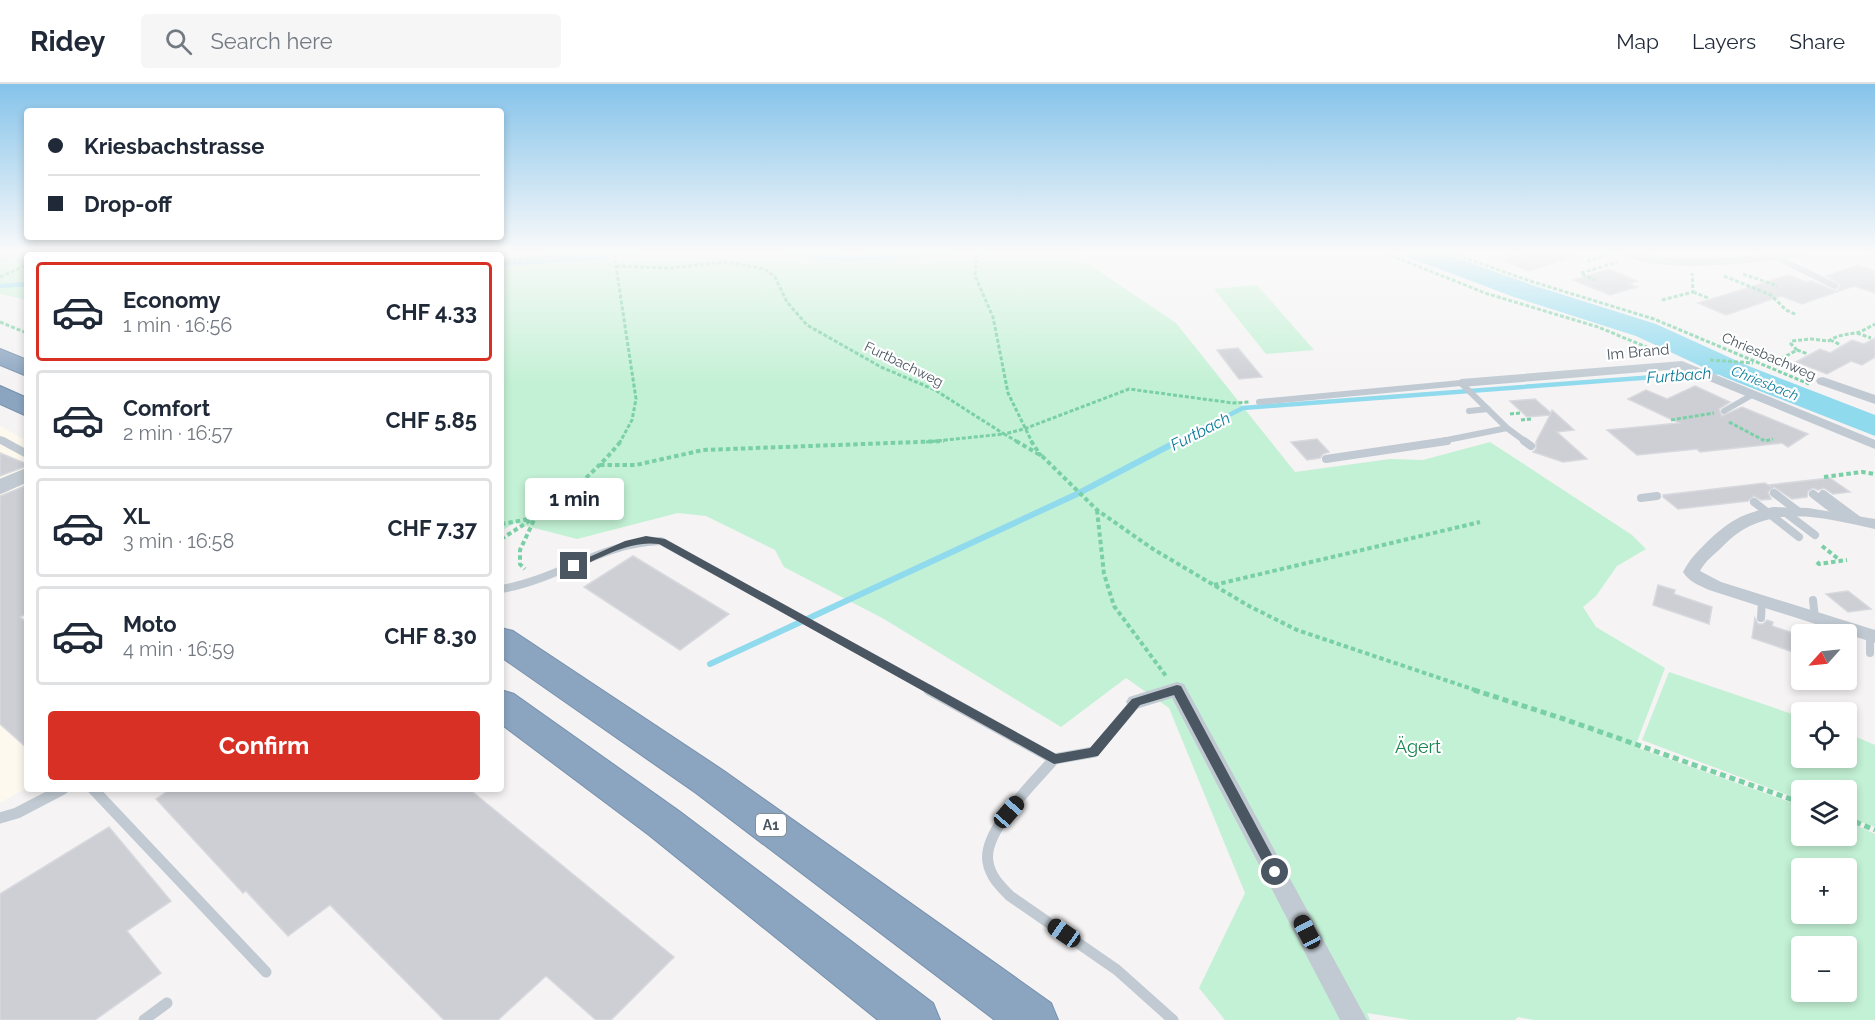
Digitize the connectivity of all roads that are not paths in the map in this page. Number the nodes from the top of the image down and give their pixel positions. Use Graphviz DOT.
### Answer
graph roads {
  1 [pos="0,356"];
  2 [pos="24,368"];
  3 [pos="1817,383"];
  4 [pos="1462,385"];
  5 [pos="0,394"];
  6 [pos="1752,395"];
  7 [pos="1875,400"];
  8 [pos="1259,402"];
  9 [pos="24,406"];
  10 [pos="1488,409"];
  11 [pos="1469,411"];
  12 [pos="1724,411"];
  13 [pos="1507,428"];
  14 [pos="0,439"];
  15 [pos="1875,445"];
  16 [pos="1531,446"];
  17 [pos="24,452"];
  18 [pos="1326,459"];
  19 [pos="24,473"];
  20 [pos="24,479"];
  21 [pos="0,483"];
  22 [pos="0,490"];
  23 [pos="1774,494"];
  24 [pos="1813,494"];
  25 [pos="1823,494"];
  26 [pos="1657,496"];
  27 [pos="1641,498"];
  28 [pos="1754,502"];
  29 [pos="1785,513"];
  30 [pos="1859,521"];
  31 [pos="1815,535"];
  32 [pos="1799,537"];
  33 [pos="504,589"];
  34 [pos="1813,600"];
  35 [pos="1815,618"];
  36 [pos="504,642"];
  37 [pos="1872,642"];
  38 [pos="1136,702"];
  39 [pos="504,706"];
  40 [pos="1054,759"];
  41 [pos="57,792"];
  42 [pos="96,792"];
  43 [pos="0,818"];
  44 [pos="266,972"];
  45 [pos="167,1003"];
  46 [pos="144,1020"];
  47 [pos="916,1020"];
  48 [pos="1034,1020"];
  49 [pos="1173,1020"];
  50 [pos="1354,1020"];
  1 -- 2 [label="highway"];
  3 -- 7 [label="street"];
  4 -- 6 [label="street, Im Brand"];
  4 -- 8 [label="lane"];
  4 -- 10 [label="lane"];
  5 -- 9 [label="highway"];
  6 -- 12 [label="lane"];
  6 -- 15 [label="street"];
  10 -- 11 [label="lane"];
  10 -- 13 [label="lane"];
  13 -- 16 [label="lane"];
  13 -- 18 [label="lane"];
  14 -- 17 [label="lane"];
  19 -- 21 [label="lane"];
  20 -- 22 [label="lane"];
  23 -- 29 [label="lane"];
  24 -- 30 [label="lane"];
  25 -- 30 [label="lane"];
  26 -- 27 [label="lane"];
  28 -- 29 [label="lane"];
  29 -- 30 [label="street"];
  29 -- 31 [label="lane"];
  29 -- 32 [label="lane"];
  29 -- 35 [label="street"];
  33 -- 40 [label="lane"];
  34 -- 35 [label="lane"];
  35 -- 37 [label="street"];
  36 -- 48 [label="highway, A1"];
  38 -- 40 [label="lane"];
  38 -- 50 [label="street"];
  39 -- 47 [label="highway"];
  40 -- 49 [label="lane"];
  41 -- 43 [label="lane"];
  42 -- 44 [label="lane"];
  45 -- 46 [label="lane"];
}
